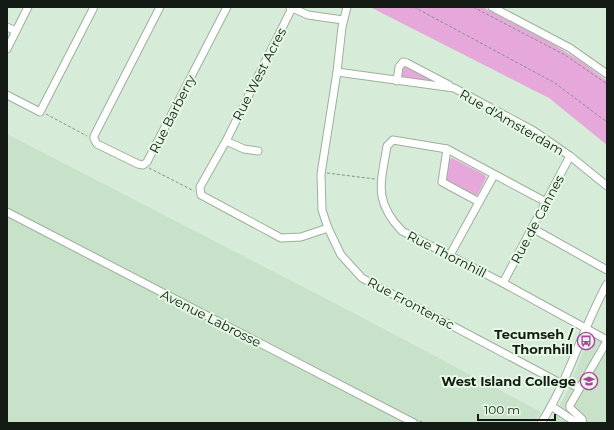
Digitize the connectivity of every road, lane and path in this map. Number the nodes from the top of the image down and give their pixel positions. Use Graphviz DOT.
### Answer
graph roads {
  1 [pos="28,7"];
  2 [pos="94,7"];
  3 [pos="160,7"];
  4 [pos="226,7"];
  5 [pos="291,7"];
  6 [pos="347,7"];
  7 [pos="414,7"];
  8 [pos="473,7"];
  9 [pos="492,7"];
  10 [pos="343,20"];
  11 [pos="7,27"];
  12 [pos="16,31"];
  13 [pos="7,49"];
  14 [pos="337,72"];
  15 [pos="607,74"];
  16 [pos="397,81"];
  17 [pos="607,84"];
  18 [pos="454,88"];
  19 [pos="7,95"];
  20 [pos="40,110"];
  21 [pos="607,122"];
  22 [pos="94,139"];
  23 [pos="226,141"];
  24 [pos="447,149"];
  25 [pos="258,152"];
  26 [pos="570,156"];
  27 [pos="143,165"];
  28 [pos="322,172"];
  29 [pos="494,175"];
  30 [pos="382,180"];
  31 [pos="607,186"];
  32 [pos="201,195"];
  33 [pos="479,202"];
  34 [pos="546,202"];
  35 [pos="7,212"];
  36 [pos="328,228"];
  37 [pos="532,228"];
  38 [pos="450,255"];
  39 [pos="607,270"];
  40 [pos="503,282"];
  41 [pos="607,284"];
  42 [pos="586,328"];
  43 [pos="607,340"];
  44 [pos="563,382"];
  45 [pos="579,388"];
  46 [pos="551,406"];
  47 [pos="416,421"];
  48 [pos="424,423"];
  49 [pos="541,423"];
  50 [pos="577,423"];
  51 [pos="582,423"];
  1 -- 12 [label="street"];
  2 -- 20 [label="street"];
  3 -- 22 [label="street"];
  4 -- 27 [label="street, Rue Barberry"];
  5 -- 10 [label="street"];
  5 -- 23 [label="street, Rue West Acres"];
  6 -- 10 [label="street, Rue Frontenac"];
  7 -- 21 [label="path"];
  8 -- 17 [label="path"];
  9 -- 15 [label="street"];
  10 -- 14 [label="street, Rue Frontenac"];
  11 -- 12 [label="street"];
  12 -- 13 [label="street"];
  14 -- 16 [label="street, Rue d'Amsterdam"];
  14 -- 28 [label="street, Rue Frontenac"];
  16 -- 18 [label="street, Rue d'Amsterdam"];
  16 -- 18 [label="street, Rue d'Amsterdam"];
  18 -- 26 [label="street, Rue d'Amsterdam"];
  19 -- 20 [label="street"];
  20 -- 22 [label="path"];
  22 -- 27 [label="street, Rue Barberry"];
  23 -- 25 [label="street"];
  23 -- 32 [label="street, Rue West Acres"];
  24 -- 29 [label="street, Rue Thornhill"];
  24 -- 30 [label="street, Rue Thornhill"];
  24 -- 33 [label="street"];
  26 -- 31 [label="street, Rue d'Amsterdam"];
  26 -- 34 [label="street, Rue de Cannes"];
  27 -- 32 [label="path"];
  28 -- 30 [label="path"];
  28 -- 36 [label="street, Rue Frontenac"];
  29 -- 33 [label="street"];
  29 -- 34 [label="street, Rue Thornhill"];
  30 -- 38 [label="street, Rue Thornhill"];
  32 -- 36 [label="street"];
  33 -- 38 [label="street"];
  34 -- 37 [label="street, Rue de Cannes"];
  35 -- 47 [label="street, Avenue Labrosse"];
  36 -- 44 [label="street, Rue Frontenac"];
  37 -- 39 [label="street"];
  37 -- 40 [label="street, Rue de Cannes"];
  38 -- 40 [label="street, Rue Thornhill"];
  40 -- 42 [label="street, Rue Thornhill"];
  41 -- 42 [label="street"];
  42 -- 43 [label="street, Rue Thornhill"];
  42 -- 44 [label="street"];
  43 -- 45 [label="street"];
  44 -- 45 [label="street, Rue Frontenac"];
  44 -- 46 [label="street"];
  45 -- 51 [label="street"];
  46 -- 49 [label="street"];
  46 -- 50 [label="street"];
  47 -- 48 [label="path"];
}
